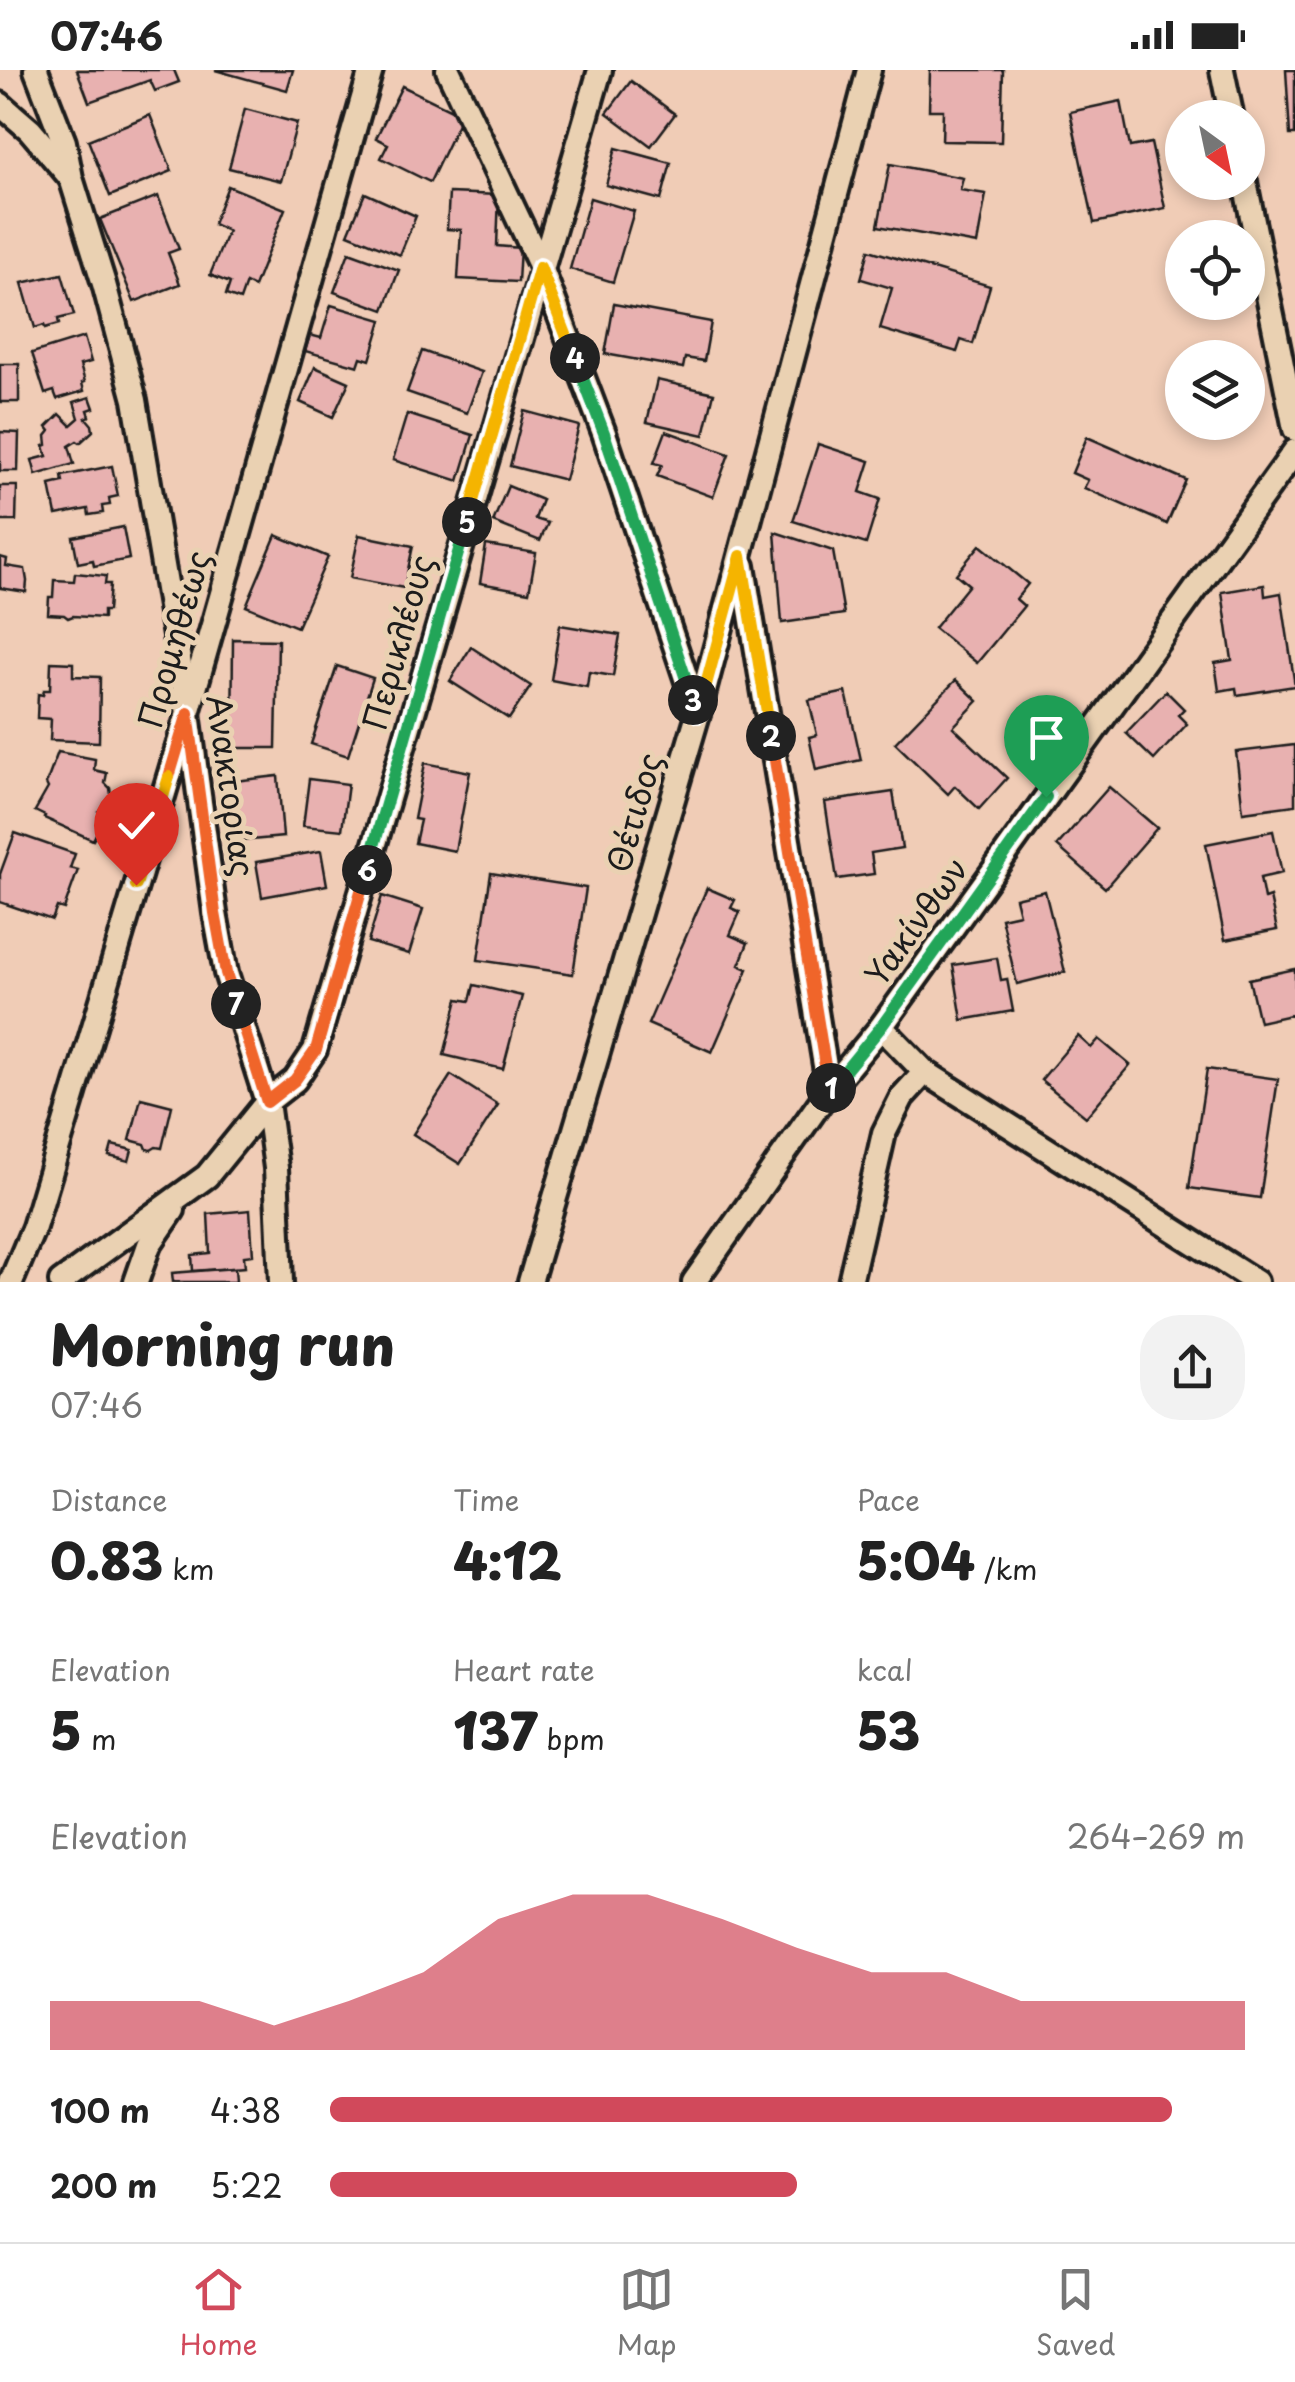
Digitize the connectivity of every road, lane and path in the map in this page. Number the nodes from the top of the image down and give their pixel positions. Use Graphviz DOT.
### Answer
graph roads {
  1 [pos="36,70"];
  2 [pos="371,70"];
  3 [pos="448,70"];
  4 [pos="600,70"];
  5 [pos="869,70"];
  6 [pos="1222,70"];
  7 [pos="1228,100"];
  8 [pos="0,104"];
  9 [pos="71,178"];
  10 [pos="1250,200"];
  11 [pos="540,267"];
  12 [pos="1270,302"];
  13 [pos="1295,312"];
  14 [pos="1295,429"];
  15 [pos="1295,452"];
  16 [pos="741,556"];
  17 [pos="188,713"];
  18 [pos="698,714"];
  19 [pos="881,1027"];
  20 [pos="925,1072"];
  21 [pos="829,1090"];
  22 [pos="267,1102"];
  23 [pos="189,1190"];
  24 [pos="11,1282"];
  25 [pos="61,1282"];
  26 [pos="136,1282"];
  27 [pos="281,1282"];
  28 [pos="530,1282"];
  29 [pos="694,1282"];
  30 [pos="850,1282"];
  31 [pos="1256,1282"];
  1 -- 9 [label="street, Ανακτορίας"];
  2 -- 17 [label="street, Προμηθέως"];
  3 -- 11 [label="street"];
  4 -- 11 [label="street, Περικλέους"];
  5 -- 16 [label="street, Θέτιδος"];
  6 -- 7 [label="street"];
  8 -- 9 [label="street"];
  9 -- 17 [label="street, Ανακτορίας"];
  10 -- 12 [label="street"];
  11 -- 18 [label="street"];
  11 -- 22 [label="street, Περικλέους"];
  12 -- 13 [label="street"];
  12 -- 14 [label="street"];
  15 -- 19 [label="street, Υακίνθων"];
  16 -- 18 [label="street, Θέτιδος"];
  16 -- 21 [label="street"];
  17 -- 22 [label="street, Ανακτορίας"];
  17 -- 24 [label="street, Προμηθέως"];
  18 -- 28 [label="street, Θέτιδος"];
  19 -- 20 [label="street"];
  19 -- 21 [label="street, Υακίνθων"];
  20 -- 30 [label="street"];
  20 -- 31 [label="street"];
  21 -- 29 [label="street, Υακίνθων"];
  22 -- 23 [label="street, Περικλέους"];
  22 -- 27 [label="street, Ανακτορίας"];
  23 -- 25 [label="street"];
  23 -- 26 [label="street"];
}
